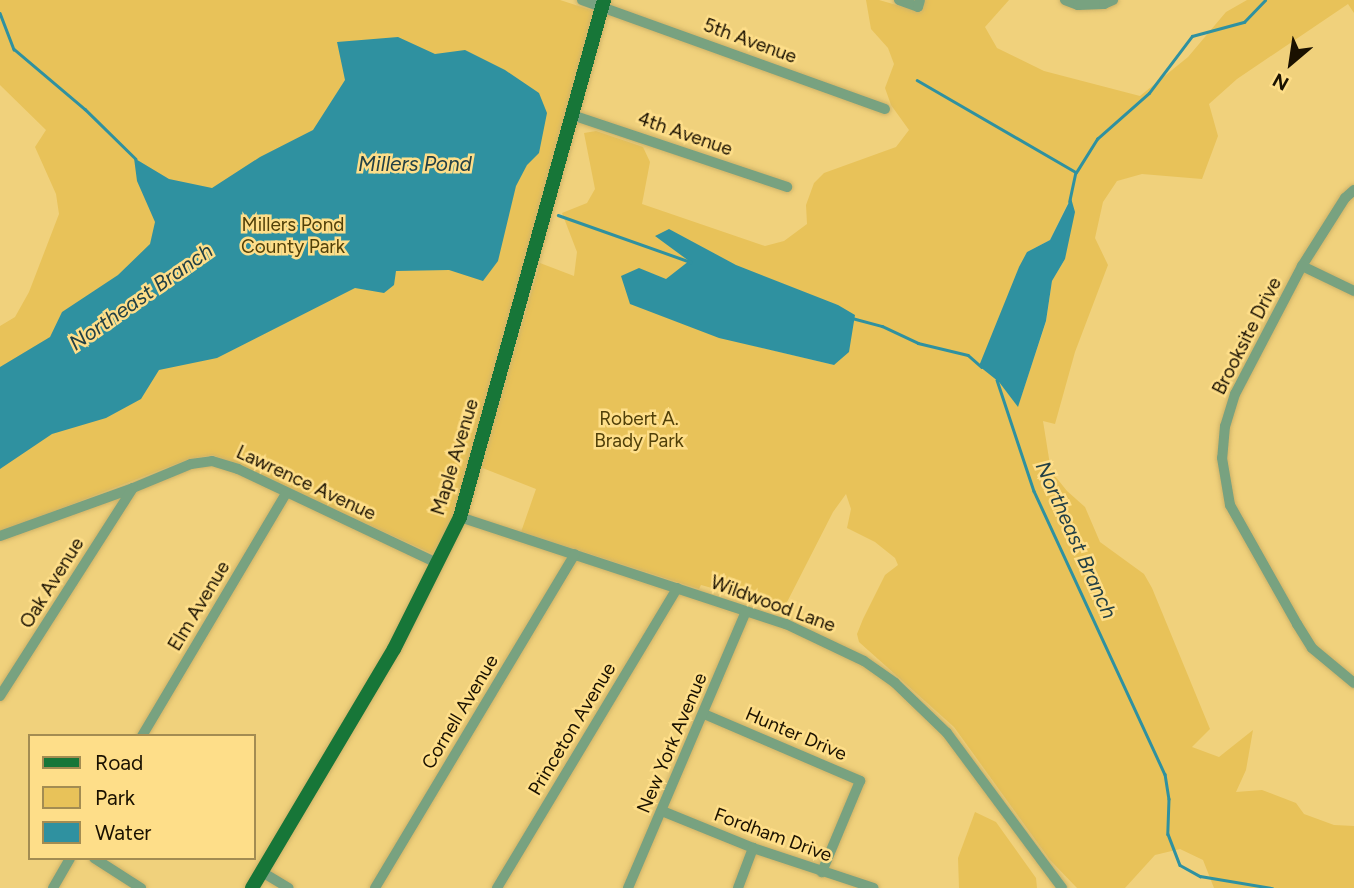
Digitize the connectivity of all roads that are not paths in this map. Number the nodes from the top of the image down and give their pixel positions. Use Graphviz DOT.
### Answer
graph roads {
  1 [pos="582,0"];
  2 [pos="899,0"];
  3 [pos="1065,0"];
  4 [pos="1113,0"];
  5 [pos="604,3"];
  6 [pos="919,3"];
  7 [pos="885,109"];
  8 [pos="572,115"];
  9 [pos="786,187"];
  10 [pos="1354,190"];
  11 [pos="1302,266"];
  12 [pos="1354,291"];
  13 [pos="133,488"];
  14 [pos="286,493"];
  15 [pos="460,517"];
  16 [pos="0,536"];
  17 [pos="575,554"];
  18 [pos="437,563"];
  19 [pos="677,588"];
  20 [pos="746,612"];
  21 [pos="1354,683"];
  22 [pos="0,696"];
  23 [pos="704,714"];
  24 [pos="143,734"];
  25 [pos="662,811"];
  26 [pos="752,848"];
  27 [pos="69,860"];
  28 [pos="96,860"];
  29 [pos="262,872"];
  30 [pos="822,872"];
  31 [pos="52,888"];
  32 [pos="141,888"];
  33 [pos="252,888"];
  34 [pos="289,888"];
  35 [pos="375,888"];
  36 [pos="497,888"];
  37 [pos="628,888"];
  38 [pos="738,888"];
  39 [pos="874,888"];
  40 [pos="1062,888"];
  1 -- 5 [label="street, 5th Avenue"];
  2 -- 6 [label="street"];
  3 -- 4 [label="street"];
  5 -- 7 [label="street, 5th Avenue"];
  5 -- 8 [label="main road, Maple Avenue"];
  8 -- 9 [label="street, 4th Avenue"];
  8 -- 15 [label="main road, Maple Avenue"];
  10 -- 11 [label="street, Brooksite Drive"];
  11 -- 12 [label="street"];
  11 -- 21 [label="street, Brooksite Drive"];
  13 -- 14 [label="street, Lawrence Avenue"];
  13 -- 16 [label="street, Lawrence Avenue"];
  13 -- 22 [label="street, Oak Avenue"];
  14 -- 18 [label="street, Lawrence Avenue"];
  14 -- 24 [label="street, Elm Avenue"];
  15 -- 17 [label="street, Wildwood Lane"];
  15 -- 18 [label="main road, Maple Avenue"];
  17 -- 19 [label="street, Wildwood Lane"];
  17 -- 35 [label="street, Cornell Avenue"];
  18 -- 29 [label="main road, Maple Avenue"];
  19 -- 20 [label="street, Wildwood Lane"];
  19 -- 36 [label="street, Princeton Avenue"];
  20 -- 23 [label="street, New York Avenue"];
  20 -- 40 [label="street, Wildwood Lane"];
  23 -- 25 [label="street, New York Avenue"];
  23 -- 30 [label="street, Hunter Drive"];
  25 -- 26 [label="street, Fordham Drive"];
  25 -- 37 [label="street, New York Avenue"];
  26 -- 30 [label="street, Fordham Drive"];
  26 -- 38 [label="street"];
  27 -- 31 [label="street"];
  28 -- 32 [label="street"];
  29 -- 33 [label="main road, Maple Avenue"];
  29 -- 34 [label="street"];
  30 -- 39 [label="street, Fordham Drive"];
}
